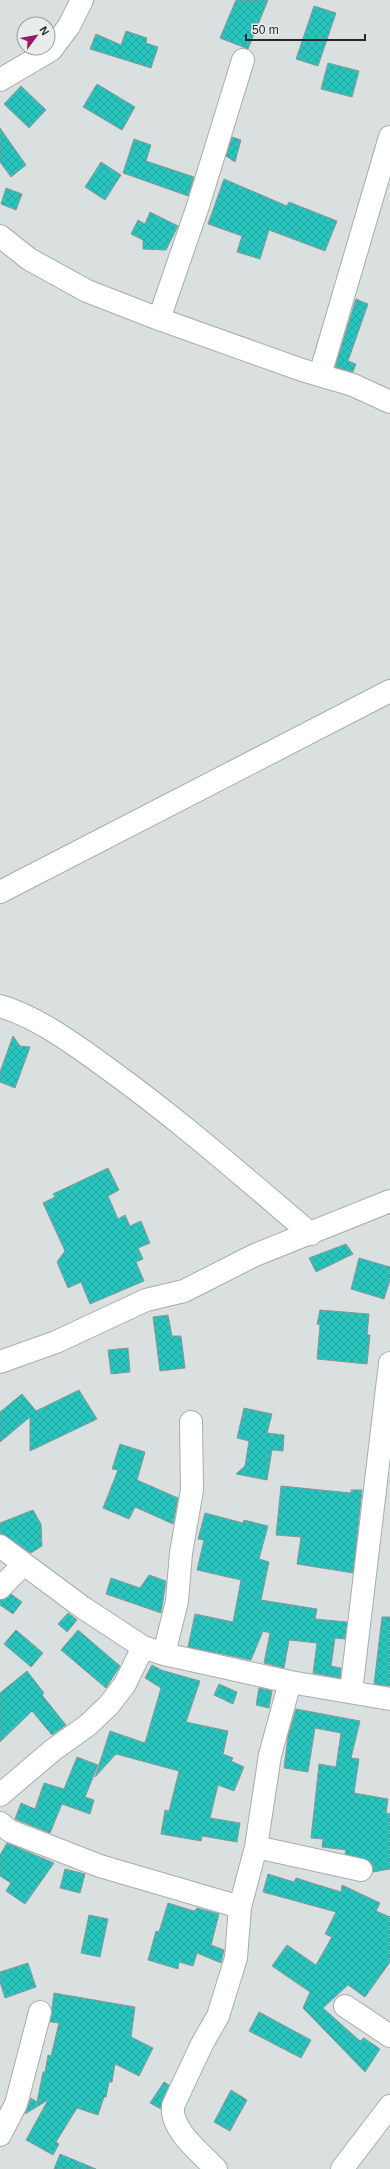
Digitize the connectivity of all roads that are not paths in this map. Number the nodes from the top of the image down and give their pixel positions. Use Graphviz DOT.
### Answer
graph roads {
  1 [pos="82,0"];
  2 [pos="243,60"];
  3 [pos="0,80"];
  4 [pos="390,137"];
  5 [pos="0,236"];
  6 [pos="159,319"];
  7 [pos="320,374"];
  8 [pos="390,402"];
  9 [pos="390,691"];
  10 [pos="0,892"];
  11 [pos="0,1006"];
  12 [pos="390,1201"];
  13 [pos="311,1234"];
  14 [pos="0,1362"];
  15 [pos="390,1363"];
  16 [pos="191,1422"];
  17 [pos="0,1546"];
  18 [pos="23,1565"];
  19 [pos="0,1588"];
  20 [pos="143,1647"];
  21 [pos="164,1654"];
  22 [pos="290,1682"];
  23 [pos="351,1692"];
  24 [pos="390,1699"];
  25 [pos="0,1795"];
  26 [pos="0,1823"];
  27 [pos="256,1847"];
  28 [pos="361,1870"];
  29 [pos="240,1907"];
  30 [pos="345,2006"];
  31 [pos="40,2012"];
  32 [pos="390,2036"];
  33 [pos="390,2106"];
  34 [pos="0,2136"];
  35 [pos="216,2169"];
  36 [pos="342,2169"];
  1 -- 3 [label="street"];
  2 -- 6 [label="street"];
  4 -- 7 [label="street"];
  5 -- 6 [label="street"];
  6 -- 7 [label="street"];
  7 -- 8 [label="street"];
  9 -- 10 [label="street"];
  11 -- 13 [label="street"];
  12 -- 13 [label="street"];
  13 -- 14 [label="street"];
  15 -- 23 [label="street"];
  16 -- 21 [label="street"];
  17 -- 18 [label="street"];
  18 -- 19 [label="street"];
  18 -- 20 [label="street"];
  20 -- 21 [label="street"];
  20 -- 25 [label="street"];
  21 -- 22 [label="street"];
  22 -- 23 [label="street"];
  22 -- 27 [label="street"];
  23 -- 24 [label="street"];
  26 -- 29 [label="street"];
  27 -- 28 [label="street"];
  27 -- 29 [label="street"];
  29 -- 35 [label="street"];
  30 -- 32 [label="street"];
  31 -- 34 [label="street"];
  33 -- 36 [label="street"];
}
